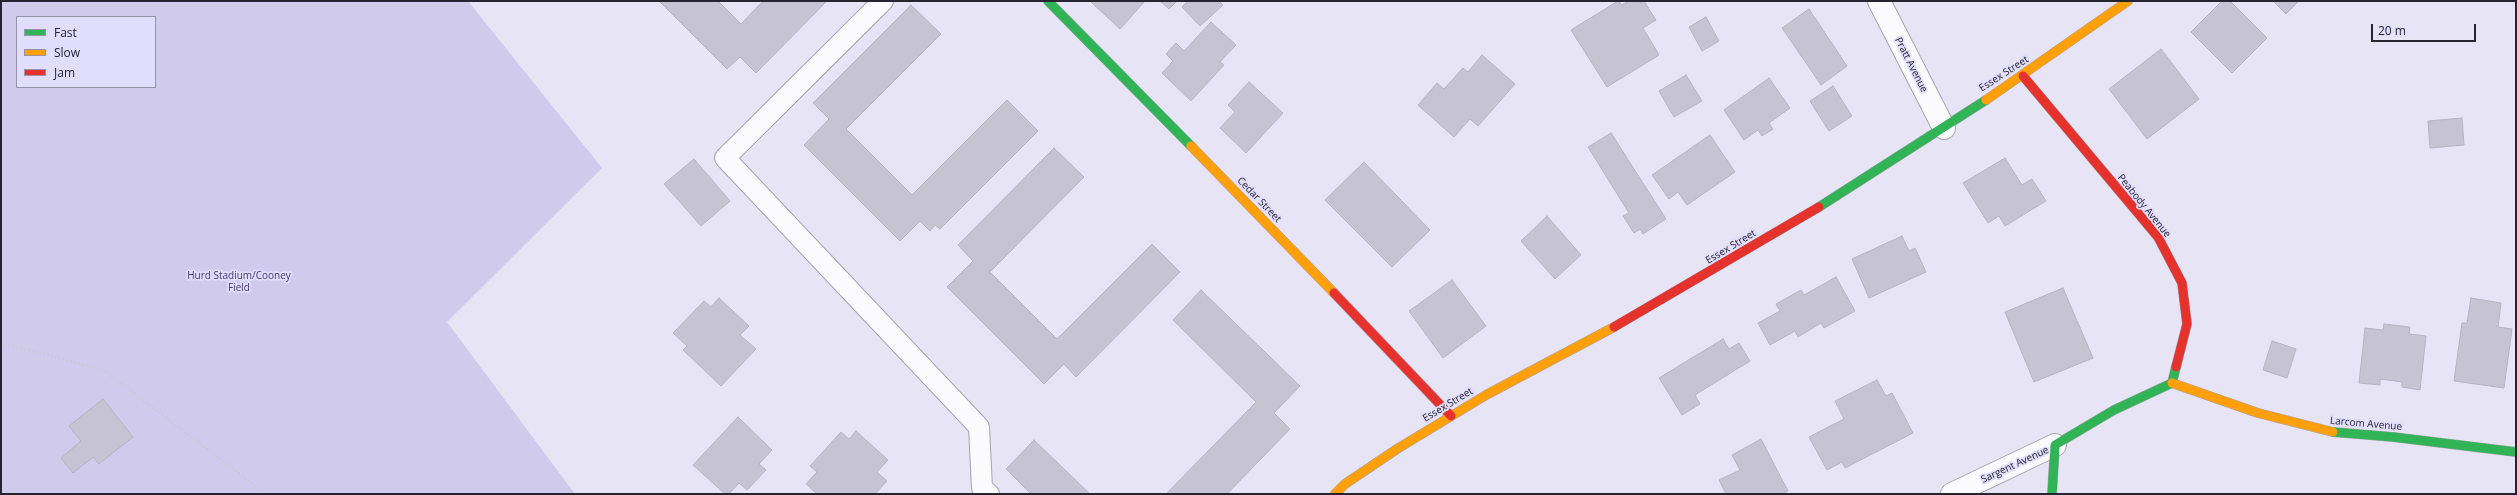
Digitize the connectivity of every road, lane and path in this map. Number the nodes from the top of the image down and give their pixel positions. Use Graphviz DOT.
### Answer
graph roads {
  1 [pos="883,1"];
  2 [pos="1048,1"];
  3 [pos="1879,1"];
  4 [pos="2128,1"];
  5 [pos="2023,76"];
  6 [pos="1944,128"];
  7 [pos="1,343"];
  8 [pos="2172,383"];
  9 [pos="1451,416"];
  10 [pos="2055,445"];
  11 [pos="2516,452"];
  12 [pos="266,494"];
  13 [pos="989,494"];
  14 [pos="1335,494"];
  15 [pos="1952,494"];
  16 [pos="2052,494"];
  1 -- 13 [label="lane"];
  2 -- 9 [label="street, Cedar Street"];
  3 -- 6 [label="street, Pratt Avenue"];
  4 -- 5 [label="street, Essex Street"];
  5 -- 6 [label="street, Essex Street"];
  5 -- 8 [label="street, Peabody Avenue"];
  6 -- 9 [label="street, Essex Street"];
  7 -- 12 [label="path"];
  8 -- 10 [label="street"];
  8 -- 11 [label="street, Larcom Avenue"];
  9 -- 14 [label="street, Essex Street"];
  10 -- 15 [label="street, Sargent Avenue"];
  10 -- 16 [label="street"];
}
